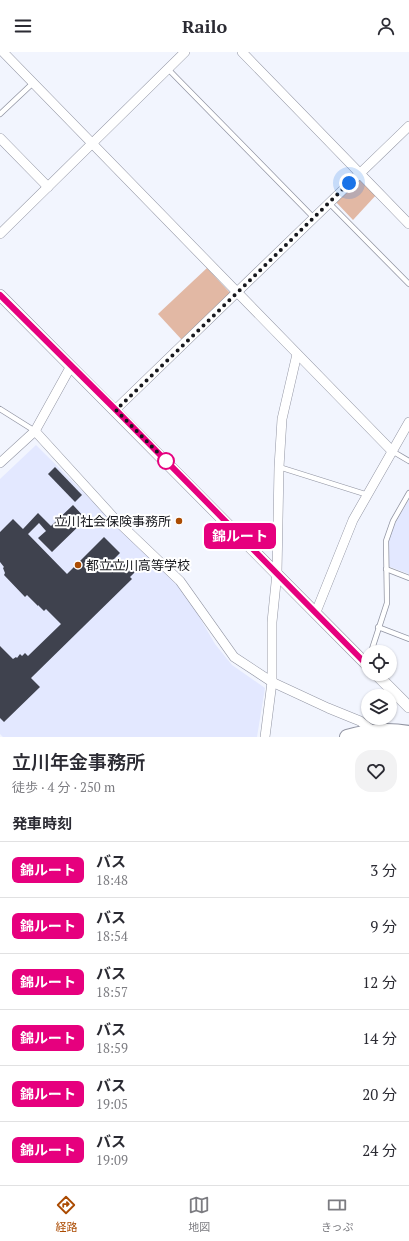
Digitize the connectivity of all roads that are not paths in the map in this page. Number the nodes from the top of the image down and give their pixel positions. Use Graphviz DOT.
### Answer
graph roads {
  1 [pos="3,52"];
  2 [pos="186,52"];
  3 [pos="242,52"];
  4 [pos="168,69"];
  5 [pos="33,83"];
  6 [pos="0,114"];
  7 [pos="409,126"];
  8 [pos="0,138"];
  9 [pos="93,144"];
  10 [pos="359,174"];
  11 [pos="48,187"];
  12 [pos="329,203"];
  13 [pos="314,218"];
  14 [pos="409,224"];
  15 [pos="2,229"];
  16 [pos="409,284"];
  17 [pos="238,292"];
  18 [pos="0,295"];
  19 [pos="297,354"];
  20 [pos="71,366"];
  21 [pos="0,409"];
  22 [pos="116,410"];
  23 [pos="409,422"];
  24 [pos="35,431"];
  25 [pos="392,451"];
  26 [pos="409,461"];
  27 [pos="0,463"];
  28 [pos="279,467"];
  29 [pos="409,493"];
  30 [pos="368,495"];
  31 [pos="386,569"];
  32 [pos="277,573"];
  33 [pos="409,578"];
  34 [pos="316,612"];
  35 [pos="378,627"];
  36 [pos="409,639"];
  37 [pos="373,645"];
  38 [pos="361,657"];
  39 [pos="383,681"];
  40 [pos="272,682"];
  41 [pos="409,707"];
  42 [pos="373,731"];
  43 [pos="409,733"];
  44 [pos="265,737"];
  45 [pos="347,737"];
  1 -- 5 [label="street"];
  2 -- 4 [label="street"];
  3 -- 10 [label="street"];
  4 -- 9 [label="street"];
  4 -- 13 [label="lane"];
  5 -- 6 [label="lane"];
  5 -- 9 [label="street"];
  7 -- 10 [label="street"];
  8 -- 11 [label="street"];
  9 -- 11 [label="street"];
  9 -- 17 [label="street"];
  10 -- 12 [label="street"];
  10 -- 14 [label="street"];
  11 -- 15 [label="street"];
  12 -- 13 [label="street"];
  12 -- 16 [label="lane"];
  13 -- 17 [label="street"];
  17 -- 19 [label="street"];
  17 -- 22 [label="street"];
  18 -- 20 [label="street"];
  19 -- 25 [label="street"];
  19 -- 28 [label="street"];
  20 -- 22 [label="street"];
  20 -- 24 [label="street"];
  21 -- 24 [label="lane"];
  22 -- 32 [label="street"];
  23 -- 25 [label="street"];
  24 -- 27 [label="street"];
  24 -- 40 [label="street"];
  25 -- 26 [label="lane"];
  25 -- 30 [label="street"];
  28 -- 30 [label="lane"];
  28 -- 32 [label="street"];
  29 -- 31 [label="lane"];
  30 -- 34 [label="street"];
  31 -- 33 [label="lane"];
  31 -- 35 [label="lane"];
  32 -- 34 [label="street"];
  32 -- 40 [label="street"];
  34 -- 38 [label="street"];
  35 -- 36 [label="lane"];
  35 -- 37 [label="lane"];
  39 -- 41 [label="street"];
  40 -- 42 [label="street"];
  40 -- 44 [label="street"];
  42 -- 43 [label="main road"];
  42 -- 45 [label="main road"];
}
